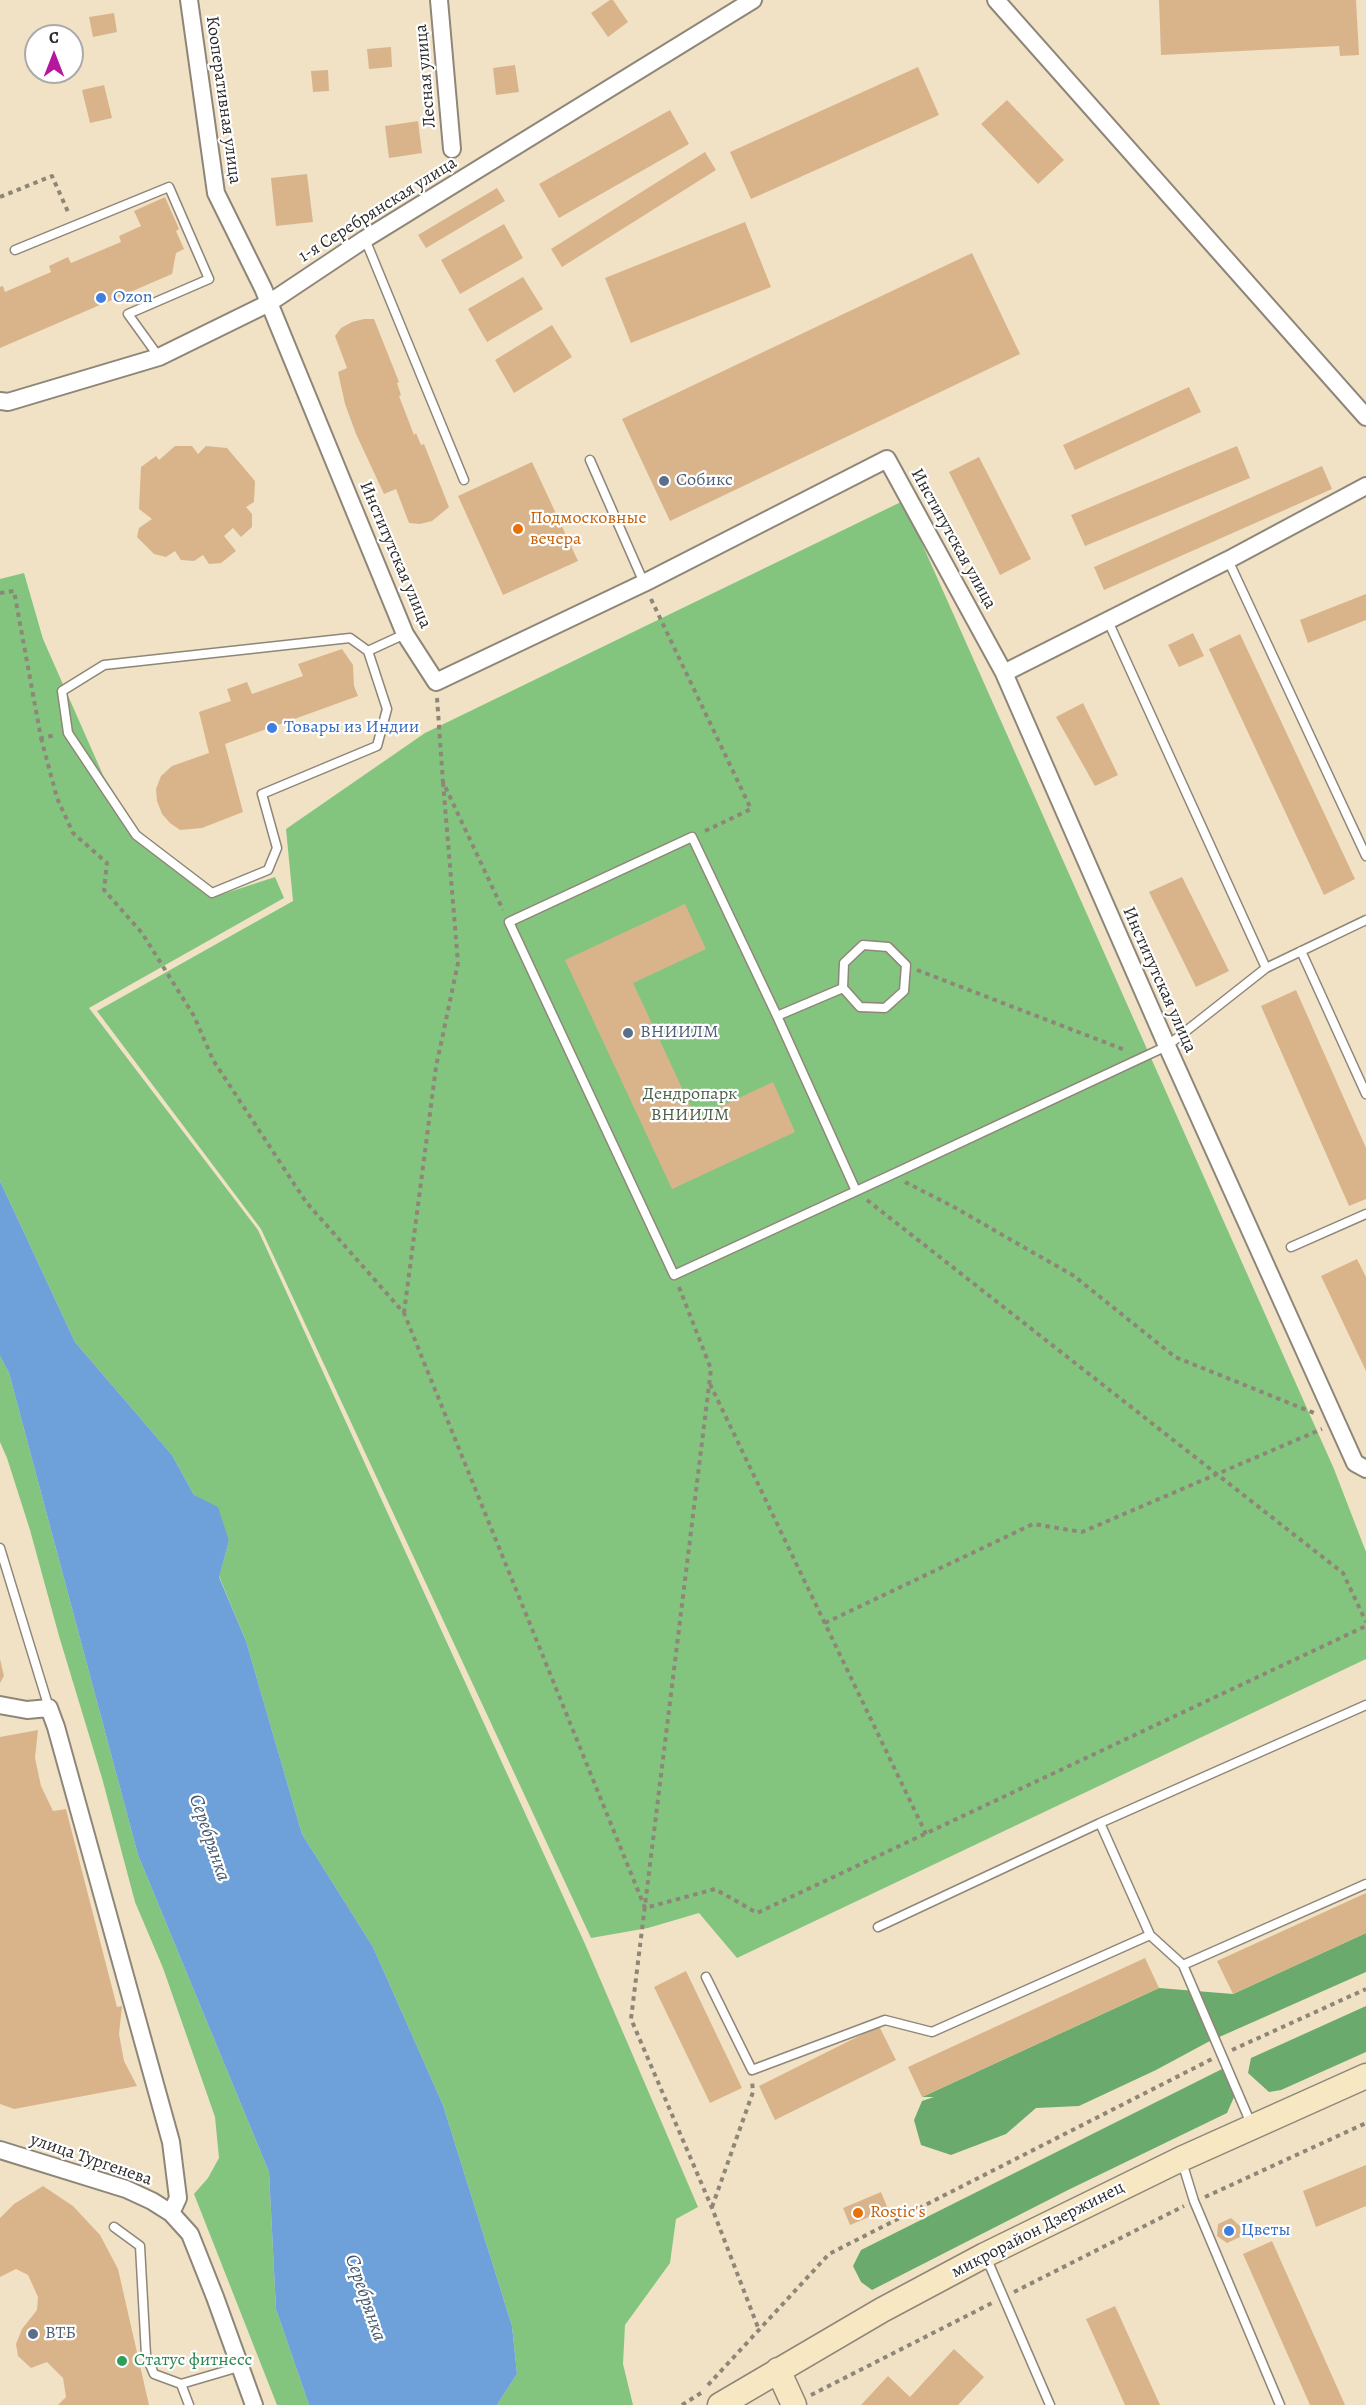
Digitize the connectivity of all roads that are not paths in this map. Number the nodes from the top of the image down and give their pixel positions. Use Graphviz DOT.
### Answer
graph roads {
  1 [pos="189,0"];
  2 [pos="439,0"];
  3 [pos="753,0"];
  4 [pos="996,0"];
  5 [pos="452,149"];
  6 [pos="365,239"];
  7 [pos="15,250"];
  8 [pos="269,303"];
  9 [pos="159,357"];
  10 [pos="0,401"];
  11 [pos="1366,417"];
  12 [pos="590,460"];
  13 [pos="464,480"];
  14 [pos="1366,486"];
  15 [pos="1228,560"];
  16 [pos="644,583"];
  17 [pos="1108,621"];
  18 [pos="405,634"];
  19 [pos="368,651"];
  20 [pos="1004,673"];
  21 [pos="1366,856"];
  22 [pos="1366,920"];
  23 [pos="1301,951"];
  24 [pos="1266,968"];
  25 [pos="843,988"];
  26 [pos="777,1016"];
  27 [pos="1167,1046"];
  28 [pos="1366,1094"];
  29 [pos="856,1191"];
  30 [pos="1366,1214"];
  31 [pos="1291,1247"];
  32 [pos="1366,1469"];
  33 [pos="0,1548"];
  34 [pos="0,1705"];
  35 [pos="1366,1705"];
  36 [pos="49,1708"];
  37 [pos="1100,1823"];
  38 [pos="1366,1884"];
  39 [pos="878,1927"];
  40 [pos="1150,1935"];
  41 [pos="1183,1965"];
  42 [pos="706,1977"];
  43 [pos="1366,2076"];
  44 [pos="1252,2126"];
  45 [pos="0,2150"];
  46 [pos="1181,2159"];
  47 [pos="171,2213"];
  48 [pos="114,2227"];
  49 [pos="985,2255"];
  50 [pos="239,2367"];
  51 [pos="778,2370"];
  52 [pos="181,2384"];
  53 [pos="794,2404"];
  54 [pos="189,2405"];
  55 [pos="254,2405"];
  56 [pos="720,2405"];
  57 [pos="1050,2405"];
  58 [pos="1280,2405"];
  1 -- 8 [label="street, Кооперативная улица"];
  2 -- 5 [label="street, Лесная улица"];
  3 -- 6 [label="street, 1-я Серебрянская улица"];
  4 -- 11 [label="street"];
  6 -- 8 [label="street, 1-я Серебрянская улица"];
  6 -- 13 [label="lane"];
  7 -- 9 [label="lane"];
  8 -- 9 [label="street, 1-я Серебрянская улица"];
  8 -- 18 [label="street, Институтская улица"];
  9 -- 10 [label="street, 1-я Серебрянская улица"];
  12 -- 16 [label="lane"];
  14 -- 15 [label="street"];
  15 -- 17 [label="street"];
  15 -- 21 [label="lane"];
  16 -- 18 [label="street, Институтская улица"];
  16 -- 20 [label="street, Институтская улица"];
  17 -- 20 [label="street"];
  17 -- 24 [label="lane"];
  18 -- 19 [label="lane"];
  19 -- 19 [label="lane"];
  20 -- 27 [label="street, Институтская улица"];
  22 -- 23 [label="lane"];
  23 -- 24 [label="lane"];
  23 -- 28 [label="lane"];
  24 -- 27 [label="lane"];
  25 -- 25 [label="lane"];
  25 -- 26 [label="lane"];
  26 -- 29 [label="lane"];
  26 -- 29 [label="lane"];
  27 -- 29 [label="lane"];
  27 -- 32 [label="street, Институтская улица"];
  30 -- 31 [label="lane"];
  33 -- 36 [label="lane"];
  34 -- 36 [label="street"];
  35 -- 37 [label="lane"];
  36 -- 47 [label="street"];
  37 -- 39 [label="lane"];
  37 -- 40 [label="lane"];
  38 -- 41 [label="lane"];
  40 -- 41 [label="lane"];
  40 -- 42 [label="lane"];
  41 -- 44 [label="lane"];
  43 -- 44 [label="main road, микрорайон Дзержинец"];
  44 -- 46 [label="main road, микрорайон Дзержинец"];
  45 -- 47 [label="street, улица Тургенева"];
  46 -- 49 [label="main road, микрорайон Дзержинец"];
  46 -- 58 [label="lane"];
  47 -- 50 [label="street, улица Тургенева"];
  48 -- 52 [label="lane"];
  49 -- 51 [label="main road, микрорайон Дзержинец"];
  49 -- 57 [label="lane"];
  50 -- 52 [label="lane"];
  50 -- 55 [label="street, улица Тургенева"];
  51 -- 53 [label="main road"];
  51 -- 56 [label="main road, микрорайон Дзержинец"];
  52 -- 54 [label="lane"];
}
